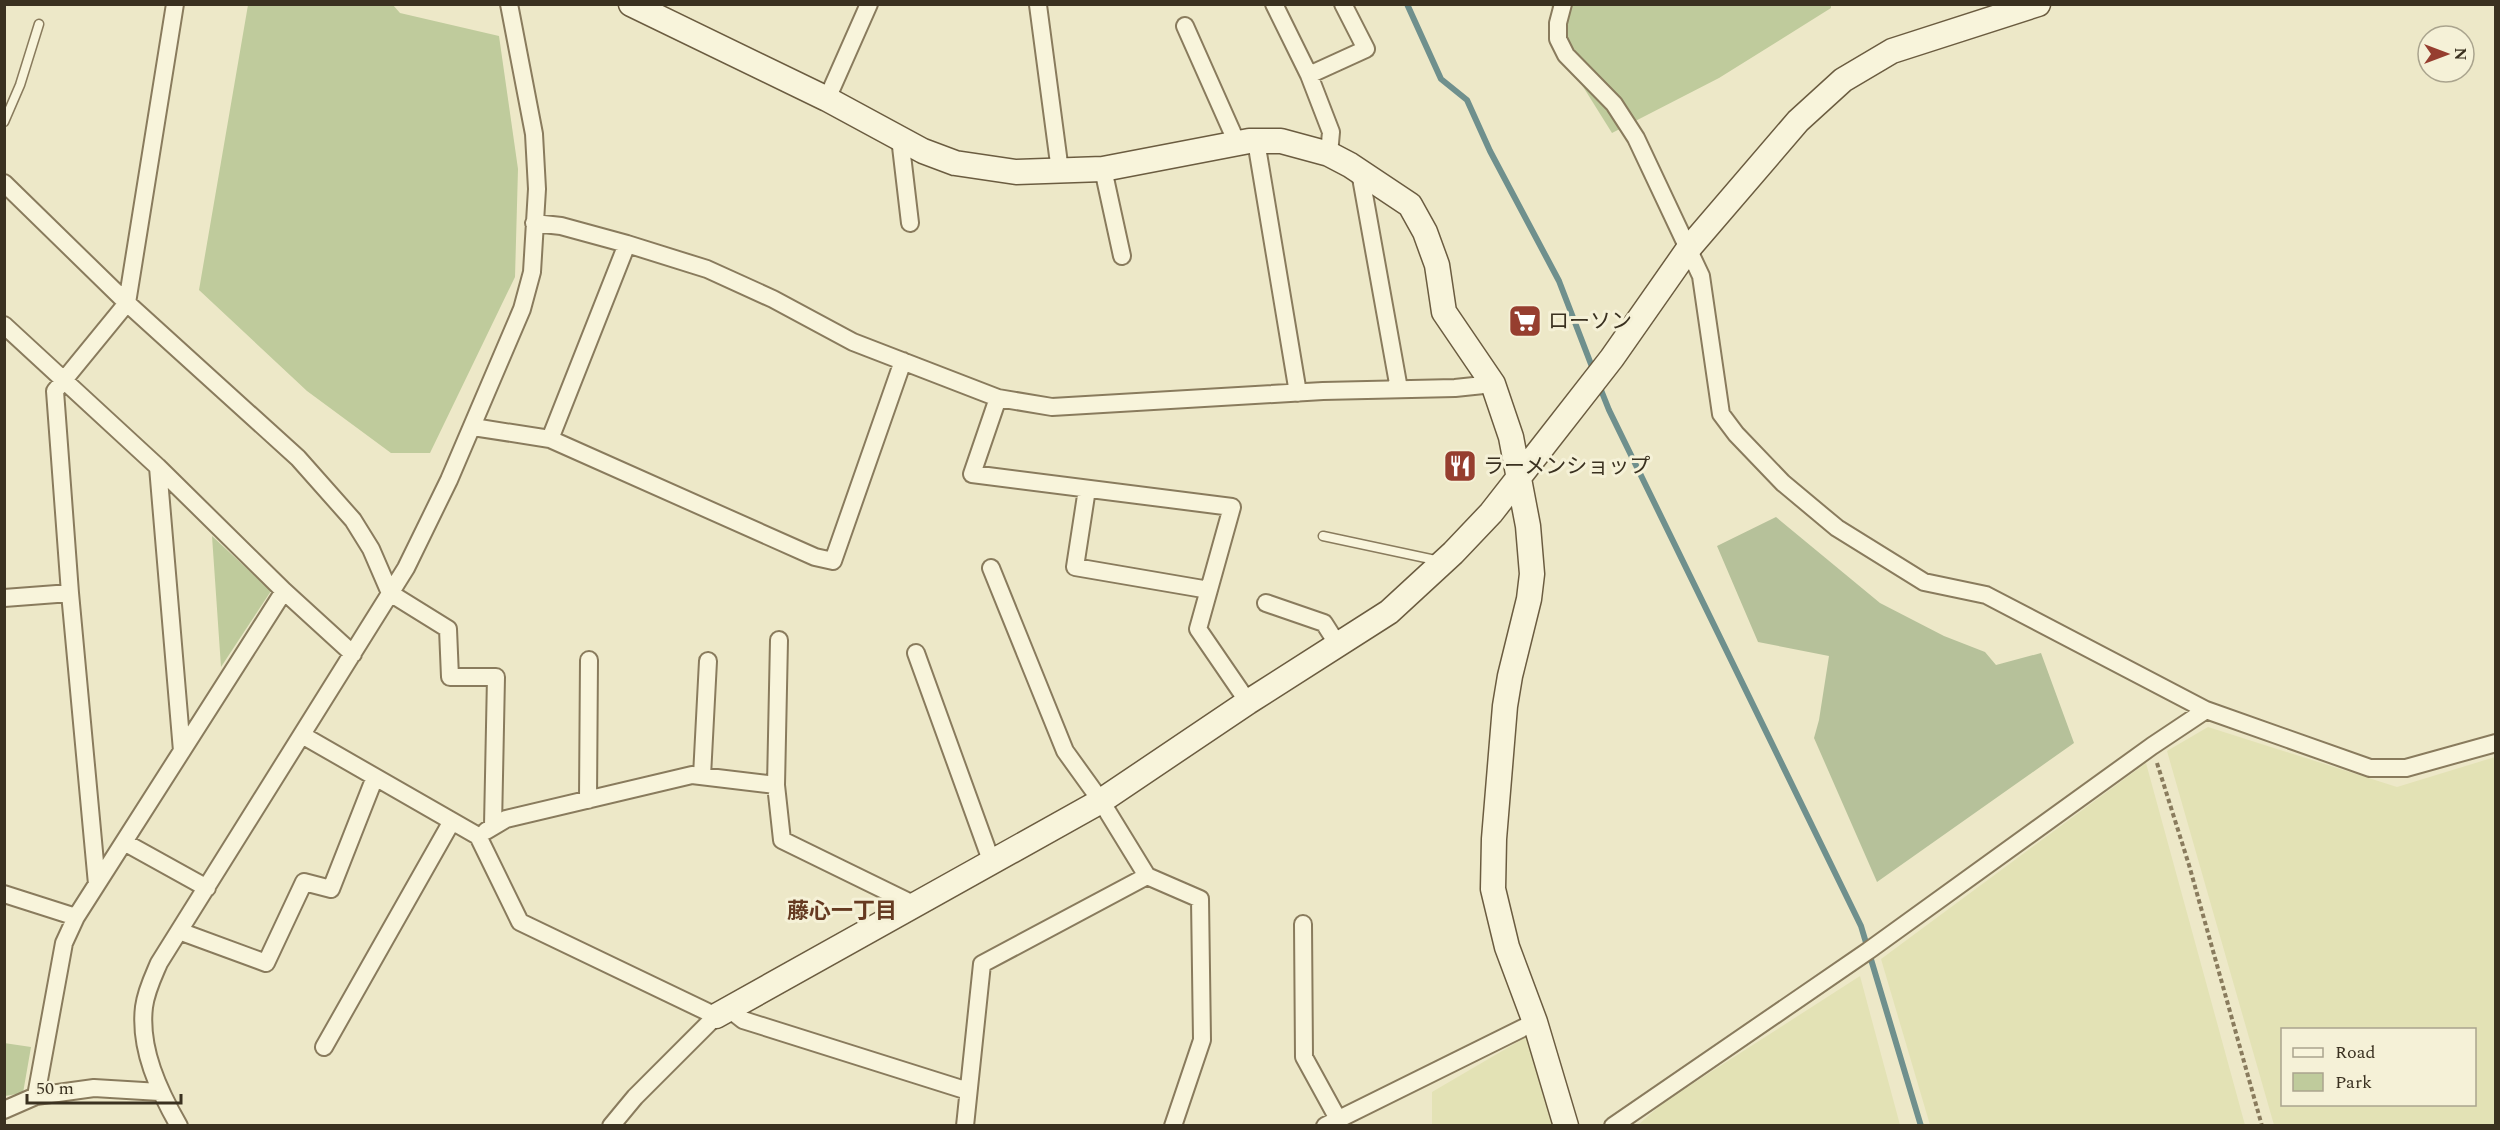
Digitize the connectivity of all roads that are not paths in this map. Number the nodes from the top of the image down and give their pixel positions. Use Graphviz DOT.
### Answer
graph roads {
  1 [pos="175,4"];
  2 [pos="509,4"];
  3 [pos="630,4"];
  4 [pos="869,4"];
  5 [pos="1025,4"];
  6 [pos="1274,4"];
  7 [pos="1343,4"];
  8 [pos="1563,4"];
  9 [pos="2038,4"];
  10 [pos="1039,5"];
  11 [pos="39,24"];
  12 [pos="1185,26"];
  13 [pos="1309,75"];
  14 [pos="827,99"];
  15 [pos="4,122"];
  16 [pos="900,138"];
  17 [pos="1246,142"];
  18 [pos="1329,154"];
  19 [pos="1103,169"];
  20 [pos="1060,171"];
  21 [pos="1360,172"];
  22 [pos="4,183"];
  23 [pos="534,223"];
  24 [pos="910,223"];
  25 [pos="627,244"];
  26 [pos="1689,248"];
  27 [pos="1122,256"];
  28 [pos="127,303"];
  29 [pos="4,325"];
  30 [pos="903,361"];
  31 [pos="63,380"];
  32 [pos="1493,384"];
  33 [pos="1399,389"];
  34 [pos="1298,393"];
  35 [pos="998,398"];
  36 [pos="473,426"];
  37 [pos="550,439"];
  38 [pos="158,467"];
  39 [pos="1518,475"];
  40 [pos="1087,489"];
  41 [pos="1323,537"];
  42 [pos="1443,562"];
  43 [pos="991,568"];
  44 [pos="1209,590"];
  45 [pos="284,591"];
  46 [pos="70,593"];
  47 [pos="390,593"];
  48 [pos="4,598"];
  49 [pos="1266,603"];
  50 [pos="779,640"];
  51 [pos="1338,645"];
  52 [pos="916,653"];
  53 [pos="353,654"];
  54 [pos="589,660"];
  55 [pos="708,661"];
  56 [pos="1248,702"];
  57 [pos="2206,710"];
  58 [pos="302,735"];
  59 [pos="2496,743"];
  60 [pos="182,751"];
  61 [pos="702,776"];
  62 [pos="375,777"];
  63 [pos="776,785"];
  64 [pos="588,800"];
  65 [pos="1101,801"];
  66 [pos="452,821"];
  67 [pos="493,826"];
  68 [pos="478,836"];
  69 [pos="124,842"];
  70 [pos="992,863"];
  71 [pos="1147,876"];
  72 [pos="98,884"];
  73 [pos="207,888"];
  74 [pos="4,894"];
  75 [pos="917,906"];
  76 [pos="76,917"];
  77 [pos="1303,924"];
  78 [pos="179,932"];
  79 [pos="722,1013"];
  80 [pos="1535,1022"];
  81 [pos="324,1047"];
  82 [pos="968,1090"];
  83 [pos="160,1092"];
  84 [pos="36,1096"];
  85 [pos="4,1110"];
  86 [pos="1332,1122"];
  87 [pos="179,1125"];
  88 [pos="611,1125"];
  89 [pos="965,1125"];
  90 [pos="1173,1125"];
  91 [pos="1566,1125"];
  92 [pos="1613,1125"];
  1 -- 28 [label="street"];
  2 -- 23 [label="street"];
  3 -- 14 [label="street"];
  4 -- 14 [label="street"];
  5 -- 10 [label="street"];
  6 -- 13 [label="street"];
  7 -- 13 [label="street"];
  8 -- 26 [label="street"];
  9 -- 26 [label="street"];
  10 -- 20 [label="street"];
  11 -- 15 [label="lane"];
  12 -- 17 [label="street"];
  13 -- 18 [label="street"];
  14 -- 16 [label="street"];
  16 -- 20 [label="street"];
  16 -- 24 [label="street"];
  17 -- 18 [label="street"];
  17 -- 19 [label="street"];
  17 -- 34 [label="street"];
  18 -- 21 [label="street"];
  19 -- 20 [label="street"];
  19 -- 27 [label="street"];
  21 -- 32 [label="street"];
  21 -- 33 [label="street"];
  22 -- 28 [label="street"];
  23 -- 25 [label="street"];
  23 -- 36 [label="street"];
  25 -- 30 [label="street"];
  25 -- 37 [label="street"];
  26 -- 39 [label="street"];
  26 -- 57 [label="street"];
  28 -- 31 [label="street"];
  28 -- 47 [label="street"];
  29 -- 31 [label="street"];
  30 -- 35 [label="street"];
  30 -- 37 [label="street"];
  31 -- 38 [label="street"];
  31 -- 46 [label="street"];
  32 -- 33 [label="street"];
  32 -- 39 [label="street"];
  33 -- 34 [label="street"];
  34 -- 35 [label="street"];
  35 -- 40 [label="street"];
  36 -- 37 [label="street"];
  36 -- 47 [label="street"];
  38 -- 45 [label="street"];
  38 -- 60 [label="street"];
  39 -- 42 [label="street"];
  39 -- 80 [label="street"];
  40 -- 44 [label="street"];
  40 -- 44 [label="street"];
  41 -- 42 [label="lane"];
  42 -- 51 [label="street"];
  43 -- 65 [label="street"];
  44 -- 56 [label="street"];
  45 -- 53 [label="street"];
  45 -- 60 [label="street"];
  46 -- 48 [label="street"];
  46 -- 72 [label="street"];
  47 -- 53 [label="street"];
  47 -- 67 [label="street"];
  49 -- 51 [label="street"];
  50 -- 63 [label="street"];
  51 -- 56 [label="street"];
  52 -- 70 [label="street"];
  53 -- 58 [label="street"];
  54 -- 64 [label="street"];
  55 -- 61 [label="street"];
  56 -- 65 [label="street"];
  57 -- 59 [label="street"];
  57 -- 92 [label="street"];
  58 -- 62 [label="street"];
  58 -- 73 [label="street"];
  60 -- 69 [label="street"];
  61 -- 63 [label="street"];
  61 -- 64 [label="street"];
  62 -- 66 [label="street"];
  62 -- 78 [label="street"];
  63 -- 75 [label="street"];
  64 -- 67 [label="street"];
  65 -- 70 [label="street"];
  65 -- 71 [label="street"];
  66 -- 68 [label="street"];
  66 -- 81 [label="street"];
  67 -- 68 [label="street"];
  68 -- 79 [label="street"];
  69 -- 72 [label="street"];
  69 -- 73 [label="street"];
  70 -- 75 [label="street"];
  71 -- 82 [label="street"];
  71 -- 90 [label="street"];
  72 -- 76 [label="street"];
  73 -- 78 [label="street"];
  74 -- 76 [label="street"];
  75 -- 79 [label="street"];
  76 -- 84 [label="street"];
  77 -- 86 [label="street"];
  78 -- 83 [label="street"];
  79 -- 82 [label="street"];
  79 -- 88 [label="street"];
  80 -- 86 [label="street"];
  80 -- 91 [label="street"];
  82 -- 89 [label="street"];
  83 -- 84 [label="street"];
  83 -- 87 [label="street"];
  84 -- 85 [label="street"];
}
